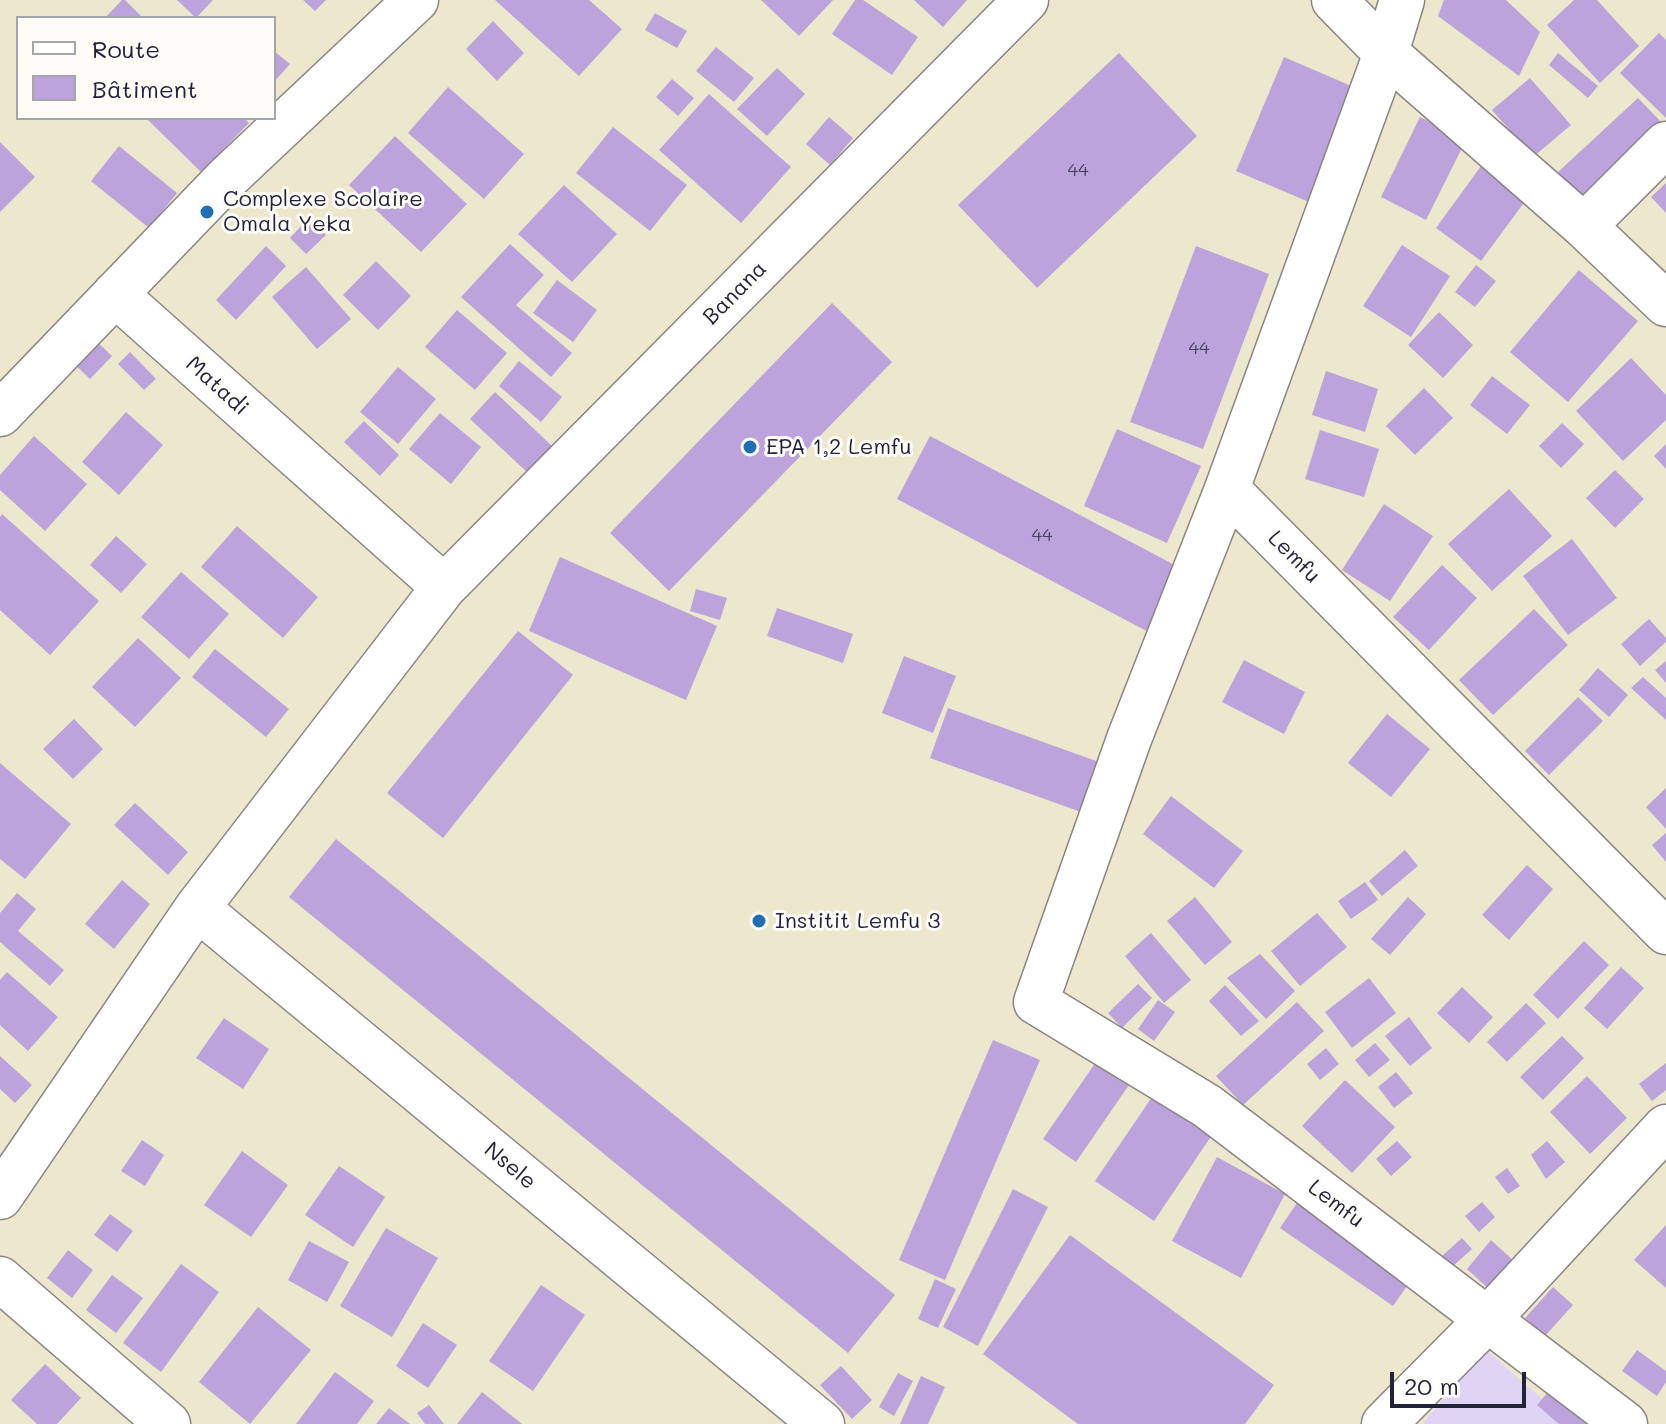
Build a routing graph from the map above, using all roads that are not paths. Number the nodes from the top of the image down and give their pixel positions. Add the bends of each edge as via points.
1 (416, 0) edge
2 (1026, 0) edge
3 (1334, 0) edge
4 (1402, 0) edge
5 (1386, 53) junction
6 (1666, 144) edge
7 (1584, 226) junction
8 (115, 294) junction
9 (1666, 304) edge
10 (0, 414) edge
11 (1227, 489) junction
12 (444, 587) junction
13 (197, 908) junction
14 (1666, 932) edge
15 (1666, 1127) edge
16 (0, 1197) edge
17 (0, 1279) edge
18 (1488, 1319) junction
19 (168, 1424) edge
20 (822, 1424) edge
21 (1384, 1424) edge
22 (1625, 1424) edge

1 - 8 street via 226,179
2 - 12 street, Banana
3 - 5 street
4 - 5 street
5 - 7 street
5 - 11 street
6 - 7 street
7 - 9 street
8 - 10 street
8 - 12 street, Matadi
11 - 14 street, Lemfu
11 - 18 street, Lemfu via 1129,739 1036,1002 1207,1106
12 - 13 street, Banana
13 - 16 street, Banana
13 - 20 street, Nsele
15 - 18 street
17 - 19 street
18 - 21 street
18 - 22 street, Lemfu

